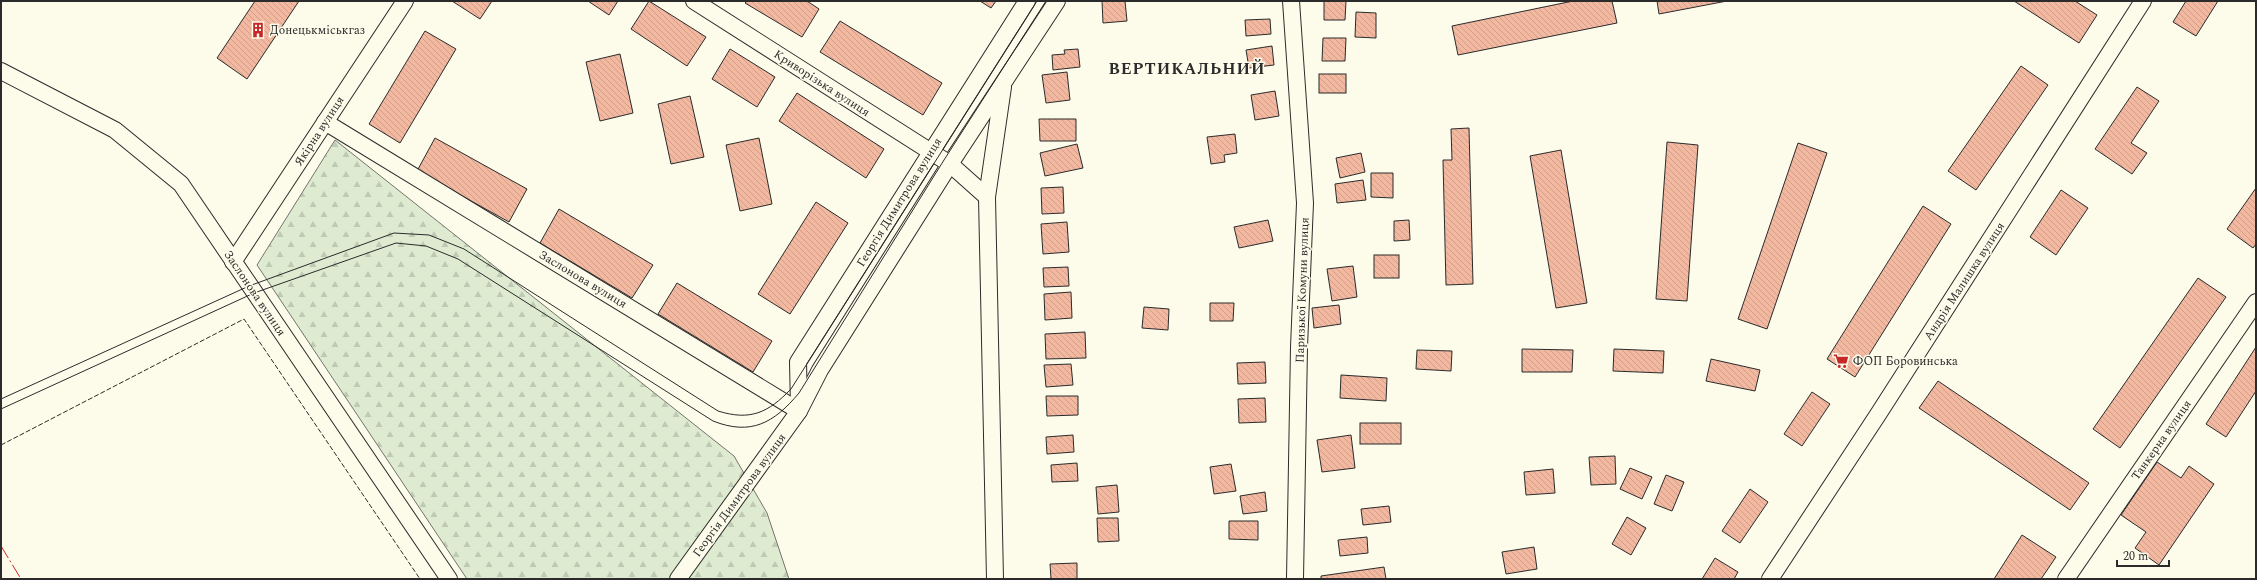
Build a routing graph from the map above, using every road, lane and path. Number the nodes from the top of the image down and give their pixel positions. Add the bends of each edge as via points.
1 (405, 1) edge
2 (694, 1) edge
3 (1027, 1) edge
4 (1057, 1) edge
5 (1291, 1) edge
6 (2143, 1) edge
7 (1, 71) edge
8 (1004, 82) junction
9 (325, 122) junction
10 (931, 152) junction
11 (950, 164) junction
12 (987, 197) junction
13 (233, 262) junction
14 (2256, 302) edge
15 (800, 411) junction
16 (450, 579) edge
17 (678, 579) edge
18 (995, 579) edge
19 (1295, 579) edge
20 (1770, 579) edge
21 (2066, 579) edge

1 - 9 street, Якірна вулиця
2 - 10 street, Криворізька вулиця
3 - 10 street, Георгія Димитрова вулиця
4 - 8 street, Георгія Димитрова вулиця
5 - 19 street, Паризької Комуни вулиця via 1305,203 1299,347
6 - 20 street, Андрія Малишка вулиця via 1880,413
7 - 13 street, Заслонова вулиця via 115,130 181,184
8 - 11 street, Георгія Димитрова вулиця
8 - 12 street, Георгія Димитрова вулиця
9 - 13 street, Якірна вулиця
9 - 15 street, Заслонова вулиця
10 - 11 street, Криворізька вулиця
10 - 15 street, Георгія Димитрова вулиця via 798,362
11 - 12 street, Георгія Димитрова вулиця
11 - 15 street, Георгія Димитрова вулиця via 820,370
12 - 18 street, Георгія Димитрова вулиця
13 - 16 street, Заслонова вулиця
14 - 21 street, Танкерна вулиця
15 - 17 street, Георгія Димитрова вулиця

